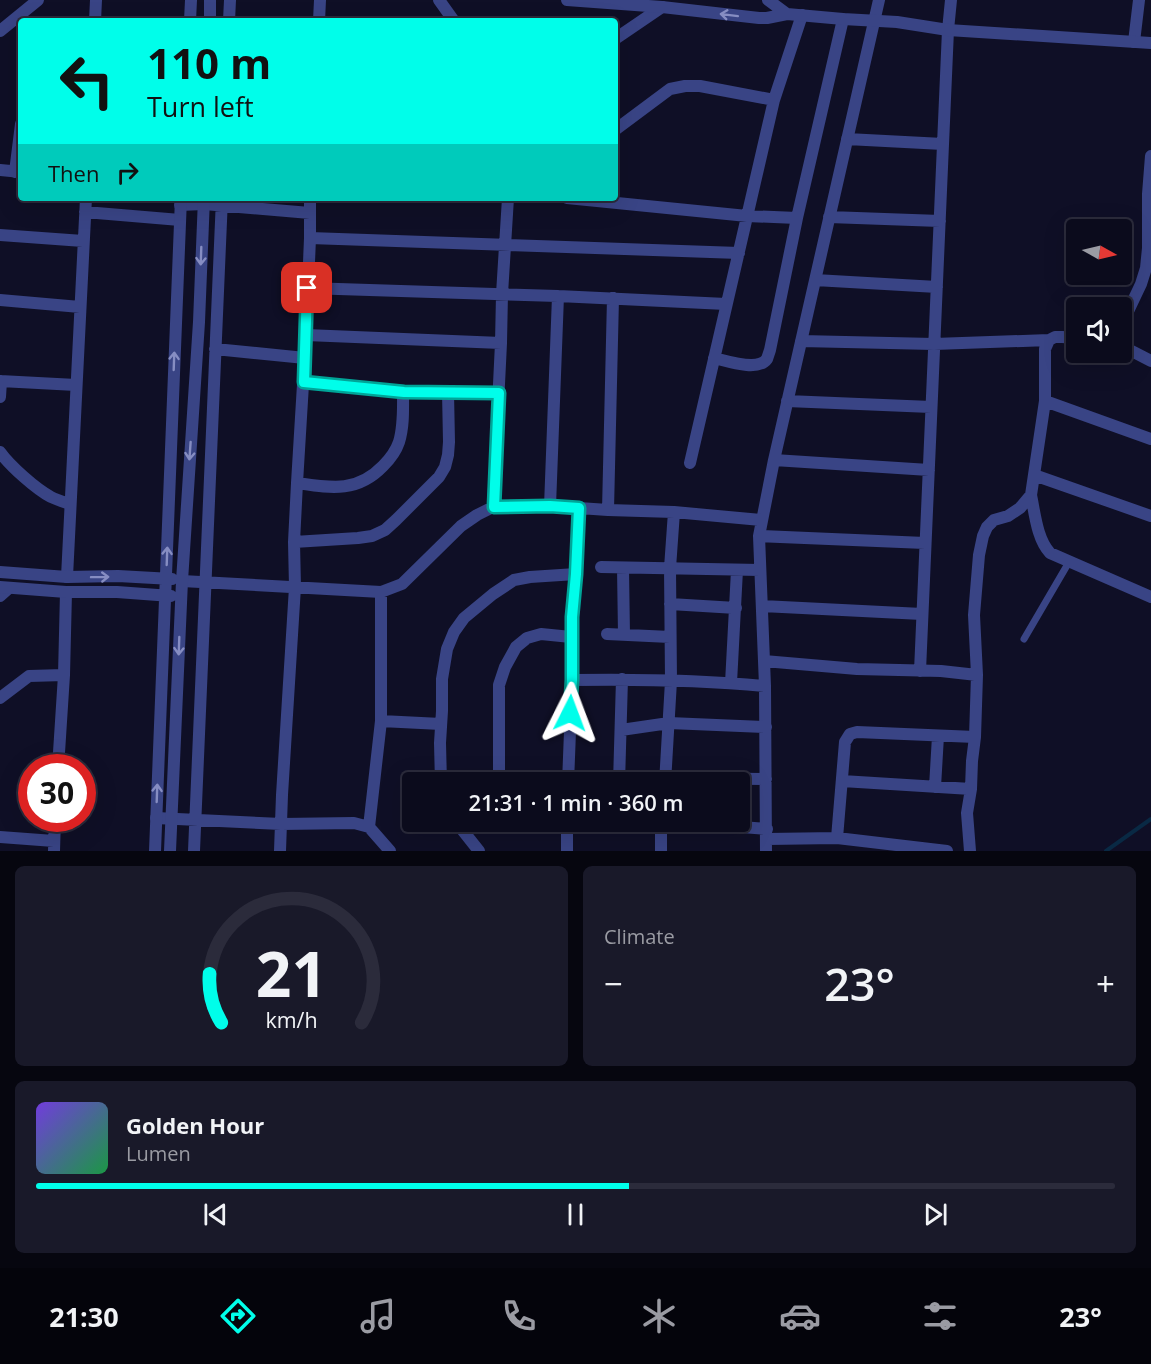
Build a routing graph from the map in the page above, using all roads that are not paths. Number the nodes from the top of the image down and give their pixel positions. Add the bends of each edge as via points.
1 (38, 0) edge
2 (96, 0) edge
3 (191, 0) edge
4 (210, 0) edge
5 (230, 0) edge
6 (320, 0) edge
7 (439, 0) edge
8 (567, 0) edge
9 (768, 0) edge
10 (879, 0) edge
11 (951, 0) edge
12 (1139, 0) edge
13 (662, 7) junction
14 (787, 14) junction
15 (802, 15) junction
16 (95, 18) edge
17 (190, 18) edge
18 (210, 18) edge
19 (229, 18) edge
20 (319, 18) edge
21 (452, 18) edge
22 (843, 19) junction
23 (874, 20) junction
24 (948, 30) junction
25 (0, 31) edge
26 (618, 37) edge
27 (1134, 42) junction
28 (1151, 43) edge
29 (774, 100) junction
30 (618, 128) edge
31 (847, 140) junction
32 (943, 144) junction
33 (1151, 156) edge
34 (0, 170) edge
35 (18, 172) edge
36 (1149, 194) edge
37 (86, 201) edge
38 (181, 201) edge
39 (204, 201) edge
40 (310, 201) edge
41 (508, 201) edge
42 (609, 201) edge
43 (221, 202) edge
44 (85, 212) junction
45 (310, 213) junction
46 (747, 216) junction
47 (830, 217) junction
48 (797, 218) junction
49 (180, 220) junction
50 (940, 221) junction
51 (0, 235) edge
52 (310, 238) junction
53 (83, 241) junction
54 (505, 246) junction
55 (739, 253) junction
56 (1149, 268) edge
57 (815, 280) junction
58 (937, 287) junction
59 (307, 288) junction
60 (502, 294) junction
61 (558, 296) junction
62 (613, 298) junction
63 (0, 300) edge
64 (1132, 303) edge
65 (726, 304) junction
66 (80, 307) junction
67 (306, 335) junction
68 (1066, 337) edge
69 (1048, 340) junction
70 (801, 341) junction
71 (501, 344) junction
72 (934, 344) junction
73 (215, 350) junction
74 (1132, 351) edge
75 (305, 358) junction
76 (714, 358) junction
77 (1151, 361) edge
78 (1, 381) edge
79 (304, 382) junction
80 (76, 385) junction
81 (404, 392) junction
82 (448, 392) junction
83 (499, 393) junction
84 (0, 396) edge
85 (787, 401) junction
86 (1045, 401) junction
87 (931, 407) junction
88 (1151, 439) edge
89 (0, 452) edge
90 (774, 460) junction
91 (690, 463) dead end
92 (928, 470) junction
93 (1034, 475) junction
94 (297, 483) junction
95 (1031, 495) junction
96 (70, 504) junction
97 (550, 506) junction
98 (494, 507) junction
99 (579, 508) junction
100 (608, 510) junction
101 (674, 512) junction
102 (1151, 516) edge
103 (761, 520) junction
104 (759, 536) junction
105 (294, 542) junction
106 (925, 543) junction
107 (0, 562) edge
108 (1069, 562) junction
109 (601, 567) dead end
110 (623, 568) junction
111 (670, 568) junction
112 (737, 570) junction
113 (760, 570) junction
114 (5, 572) edge
115 (576, 574) junction
116 (67, 577) junction
117 (166, 578) junction
118 (182, 581) junction
119 (205, 582) junction
120 (295, 587) junction
121 (3, 590) edge
122 (66, 592) junction
123 (381, 592) junction
124 (165, 595) junction
125 (1151, 597) edge
126 (181, 598) junction
127 (670, 604) junction
128 (762, 606) junction
129 (736, 608) junction
130 (922, 614) junction
131 (607, 634) dead end
132 (624, 635) junction
133 (571, 637) junction
134 (670, 637) junction
135 (1024, 639) dead end
136 (764, 661) junction
137 (920, 671) junction
138 (64, 675) junction
139 (977, 675) junction
140 (572, 680) junction
141 (622, 680) junction
142 (671, 681) junction
143 (731, 683) junction
144 (765, 686) junction
145 (0, 698) edge
146 (381, 721) junction
147 (669, 723) junction
148 (441, 724) junction
149 (766, 727) junction
150 (621, 730) junction
151 (938, 736) junction
152 (975, 737) junction
153 (59, 754) edge
154 (441, 772) edge
155 (499, 772) edge
156 (568, 772) edge
157 (620, 772) edge
158 (666, 772) edge
159 (750, 779) edge
160 (766, 779) junction
161 (842, 781) junction
162 (935, 787) junction
163 (970, 789) junction
164 (156, 818) junction
165 (171, 819) junction
166 (195, 821) junction
167 (281, 824) junction
168 (369, 827) junction
169 (464, 832) edge
170 (567, 832) edge
171 (661, 832) edge
172 (730, 832) edge
173 (0, 837) edge
174 (837, 838) junction
175 (766, 839) edge
176 (54, 846) edge
177 (893, 848) edge
178 (155, 851) edge
179 (170, 851) edge
180 (194, 851) edge
181 (280, 851) edge
182 (390, 851) edge
183 (479, 851) edge
184 (567, 851) edge
185 (661, 851) edge
186 (947, 851) edge
187 (970, 851) edge

1 - 25 street
2 - 16 street
3 - 17 street
4 - 18 street
5 - 19 street
6 - 20 street
7 - 21 street
8 - 13 street
9 - 14 street
10 - 23 street
11 - 24 street
12 - 27 street
14 -> 13 street via 759,18
13 - 26 street
14 - 15 street
15 - 22 street
15 - 29 street
22 - 23 street
22 - 48 street
23 - 24 street
23 - 31 street
24 - 27 street
24 - 32 street
27 - 28 street
29 - 30 street via 685,86 670,89
29 - 46 street
31 - 32 street
31 - 47 street
32 - 50 street
33 - 36 street
34 - 35 street
36 - 56 street
37 - 44 street
38 - 39 street
38 - 49 street
39 - 43 street
39 -> 118 street
40 - 45 street
41 - 54 street
42 - 46 street
43 - 45 street
43 - 73 street
44 - 49 street
44 - 53 street
45 - 52 street
46 - 48 street
46 - 55 street
47 - 50 street
47 - 57 street
48 - 76 street via 766,361 751,366
117 -> 49 street
50 - 58 street
51 - 53 street
52 - 54 street
52 - 59 street
53 - 66 street
54 - 55 street
54 - 60 street
55 - 65 street
56 - 64 street
57 - 58 street
57 - 70 street
58 - 72 street
59 - 60 street
59 - 67 street
60 - 61 street
60 - 71 street
61 - 62 street
61 - 97 street
62 - 65 street
62 - 100 street
63 - 66 street
65 - 76 street
66 - 80 street
67 - 71 street
67 - 75 street
68 - 69 street
69 - 72 street
69 - 86 street
70 - 72 street
70 - 85 street
71 - 83 street
72 - 87 street
73 - 75 street
73 - 119 street
74 - 77 street
75 - 79 street
76 - 91 street
78 - 80 street
78 - 84 street
79 - 81 street
79 - 94 street
80 - 96 street
81 - 82 street
81 - 94 street via 398,444 382,468 356,485 325,487
82 - 83 street
82 - 105 street via 445,467 396,520 372,536
83 - 98 street
85 - 87 street
85 - 90 street
86 - 88 street
86 - 93 street
87 - 92 street
89 - 96 street via 42,492
90 - 92 street
90 - 103 street
92 - 106 street
93 - 95 street
93 - 102 street
94 - 105 street
95 - 108 street via 1046,549
95 - 139 street via 1020,508 994,520 983,536 974,615
96 - 116 street
97 - 98 street
97 - 99 street
98 - 123 street via 461,526 402,584
99 - 100 street
99 - 115 street
100 - 101 street
101 - 103 street
101 - 111 street
103 - 104 street
104 - 106 street
104 - 113 street
105 - 120 street
106 - 130 street
107 - 114 street
108 - 125 street
108 - 135 lane
109 - 110 street
110 - 111 street
110 - 132 street
111 - 112 street
111 - 127 street
112 - 113 street
112 - 129 street
113 - 128 street
114 - 116 street
115 - 133 street
115 - 148 street via 514,580 464,618 447,650
116 -> 117 street
117 - 118 street
117 - 124 street
118 - 119 street
118 - 126 street
119 - 120 street
119 - 166 street
120 - 123 street
120 - 167 street
121 - 122 street
122 - 124 street
122 - 138 street
123 - 146 street
124 - 126 street
164 -> 124 street
126 -> 165 street
127 - 129 street
127 - 134 street
128 - 130 street
128 - 136 street
129 - 143 street
130 - 137 street
131 - 132 street
132 - 134 street
133 - 140 street
133 - 155 street via 541,634 527,638 516,647 505,667 499,685
134 - 142 street
136 - 137 street
136 - 144 street
137 - 139 street
138 - 145 street via 30,676
138 - 153 street
139 - 152 street
140 - 141 street
140 - 156 street
141 - 142 street
141 - 150 street
142 - 143 street
142 - 147 street
143 - 144 street
144 - 149 street
146 - 148 street
146 - 168 street
147 - 149 street
147 - 150 street
147 - 158 street
148 - 154 street
149 - 160 street
150 - 157 street
151 - 152 street
151 - 161 street via 850,734 845,742
151 - 162 street
152 - 163 street
159 - 160 street
160 - 175 street
161 - 162 street
161 - 174 street
162 - 163 street
163 - 187 street
164 - 165 street
164 - 178 street
165 - 166 street
165 - 179 street
166 - 167 street
166 - 180 street
167 - 168 street via 354,823
167 - 181 street
168 - 182 street
169 - 183 street
170 - 184 street
171 - 185 street
172 - 175 street
173 - 176 street
174 - 175 street
174 - 177 street
177 - 186 street

